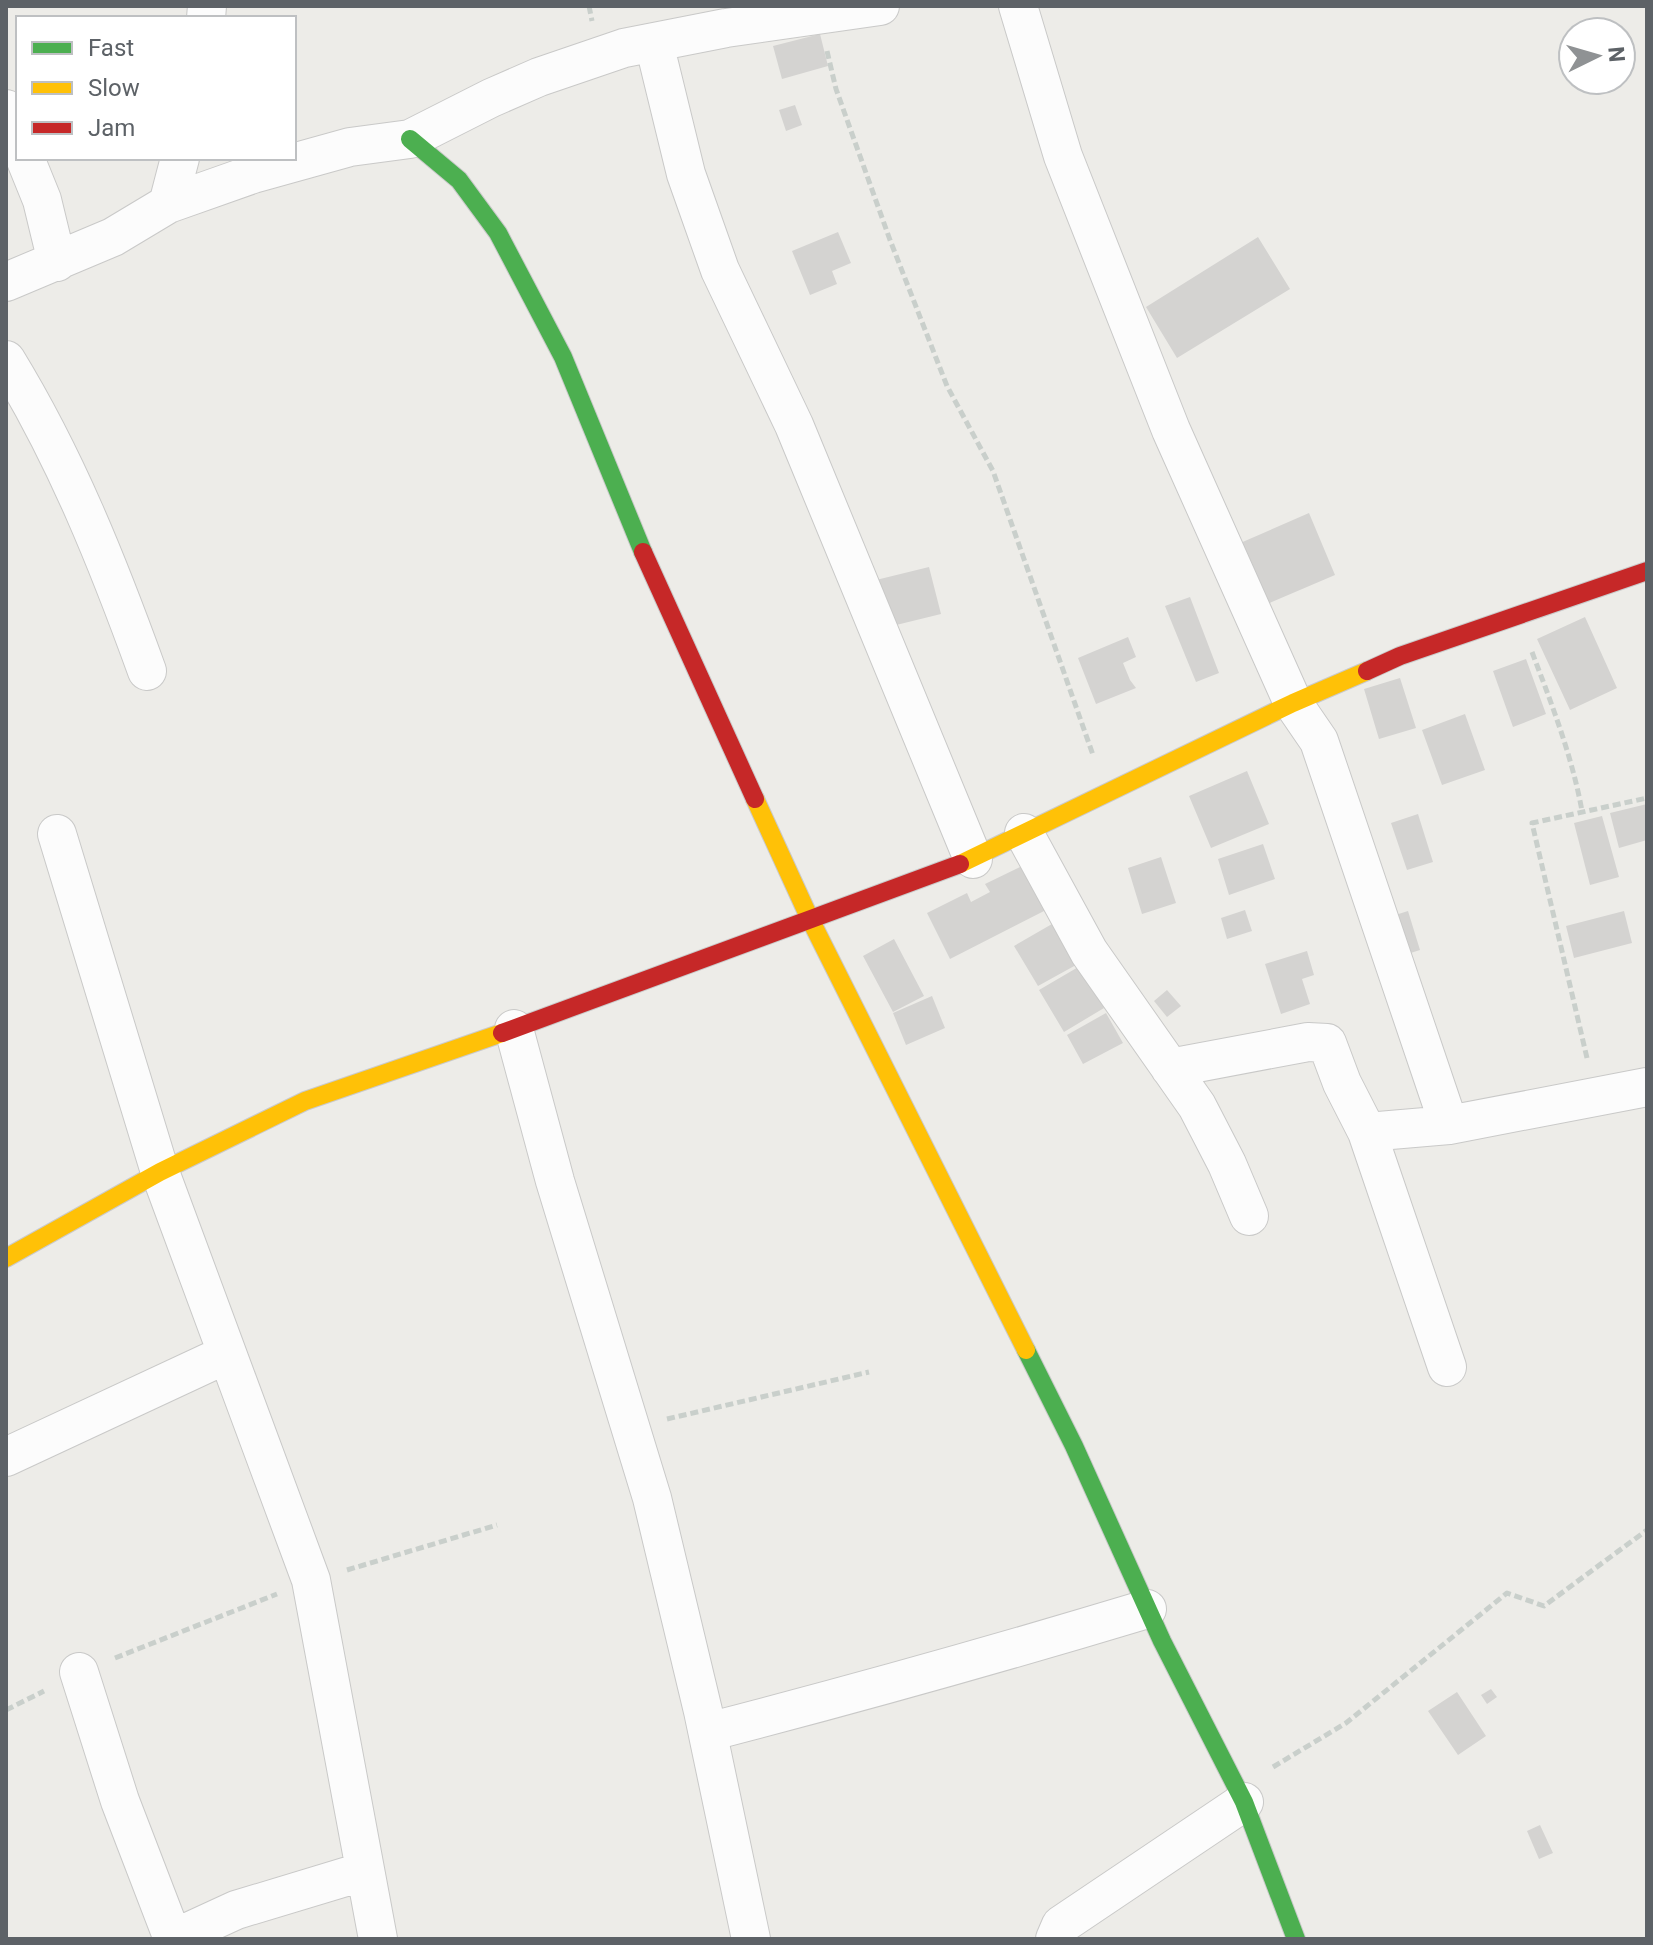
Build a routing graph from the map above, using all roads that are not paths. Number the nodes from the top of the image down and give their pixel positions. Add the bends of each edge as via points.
1 (880, 6) edge
2 (1018, 6) edge
3 (654, 43) junction
4 (6, 109) edge
5 (16, 135) edge
6 (410, 139) junction
7 (26, 160) edge
8 (179, 160) edge
9 (168, 204) junction
10 (57, 262) junction
11 (6, 282) edge
12 (6, 360) edge
13 (1647, 571) edge
14 (147, 671) dead end
15 (1293, 703) junction
16 (1024, 833) junction
17 (57, 834) dead end
18 (973, 859) junction
19 (809, 917) junction
20 (514, 1029) junction
21 (1170, 1068) junction
22 (1647, 1087) edge
23 (1449, 1125) junction
24 (1367, 1132) junction
25 (160, 1172) junction
26 (1249, 1216) dead end
27 (6, 1258) edge
28 (227, 1354) junction
29 (1447, 1367) dead end
30 (6, 1457) edge
31 (1147, 1609) junction
32 (79, 1672) road end
33 (708, 1732) junction
34 (1244, 1802) junction
35 (365, 1871) junction
36 (173, 1939) edge
37 (378, 1939) edge
38 (751, 1939) edge
39 (1055, 1939) edge
40 (1296, 1939) edge

1 - 3 street
2 - 15 street via 1063,156 1165,416
3 - 6 street via 539,77
3 - 18 street via 686,174 720,270 794,425
4 - 5 street
6 - 9 street via 338,150
6 - 19 street via 459,180 498,233 563,357 644,554
7 - 10 street
8 - 9 street
9 - 10 street
10 - 11 street
12 - 14 street via 74,485
13 - 15 street via 1400,656
15 - 16 street
15 - 23 street via 1319,741
16 - 18 street
16 - 21 street via 1089,952
17 - 25 street
18 - 19 street
19 - 20 street
19 - 31 street via 1074,1446
20 - 25 street via 305,1101
20 - 33 street via 652,1498
21 - 24 street via 1327,1043
21 - 26 street via 1215,1139
22 - 23 street
23 - 24 street
24 - 29 street
25 - 27 street
25 - 28 street
28 - 30 street
28 - 35 street via 311,1580
31 - 33 street via 895,1684
31 - 34 street
32 - 36 street via 120,1801
33 - 38 street
34 - 39 street via 1061,1925
34 - 40 street
35 - 36 street via 236,1910
35 - 37 street

